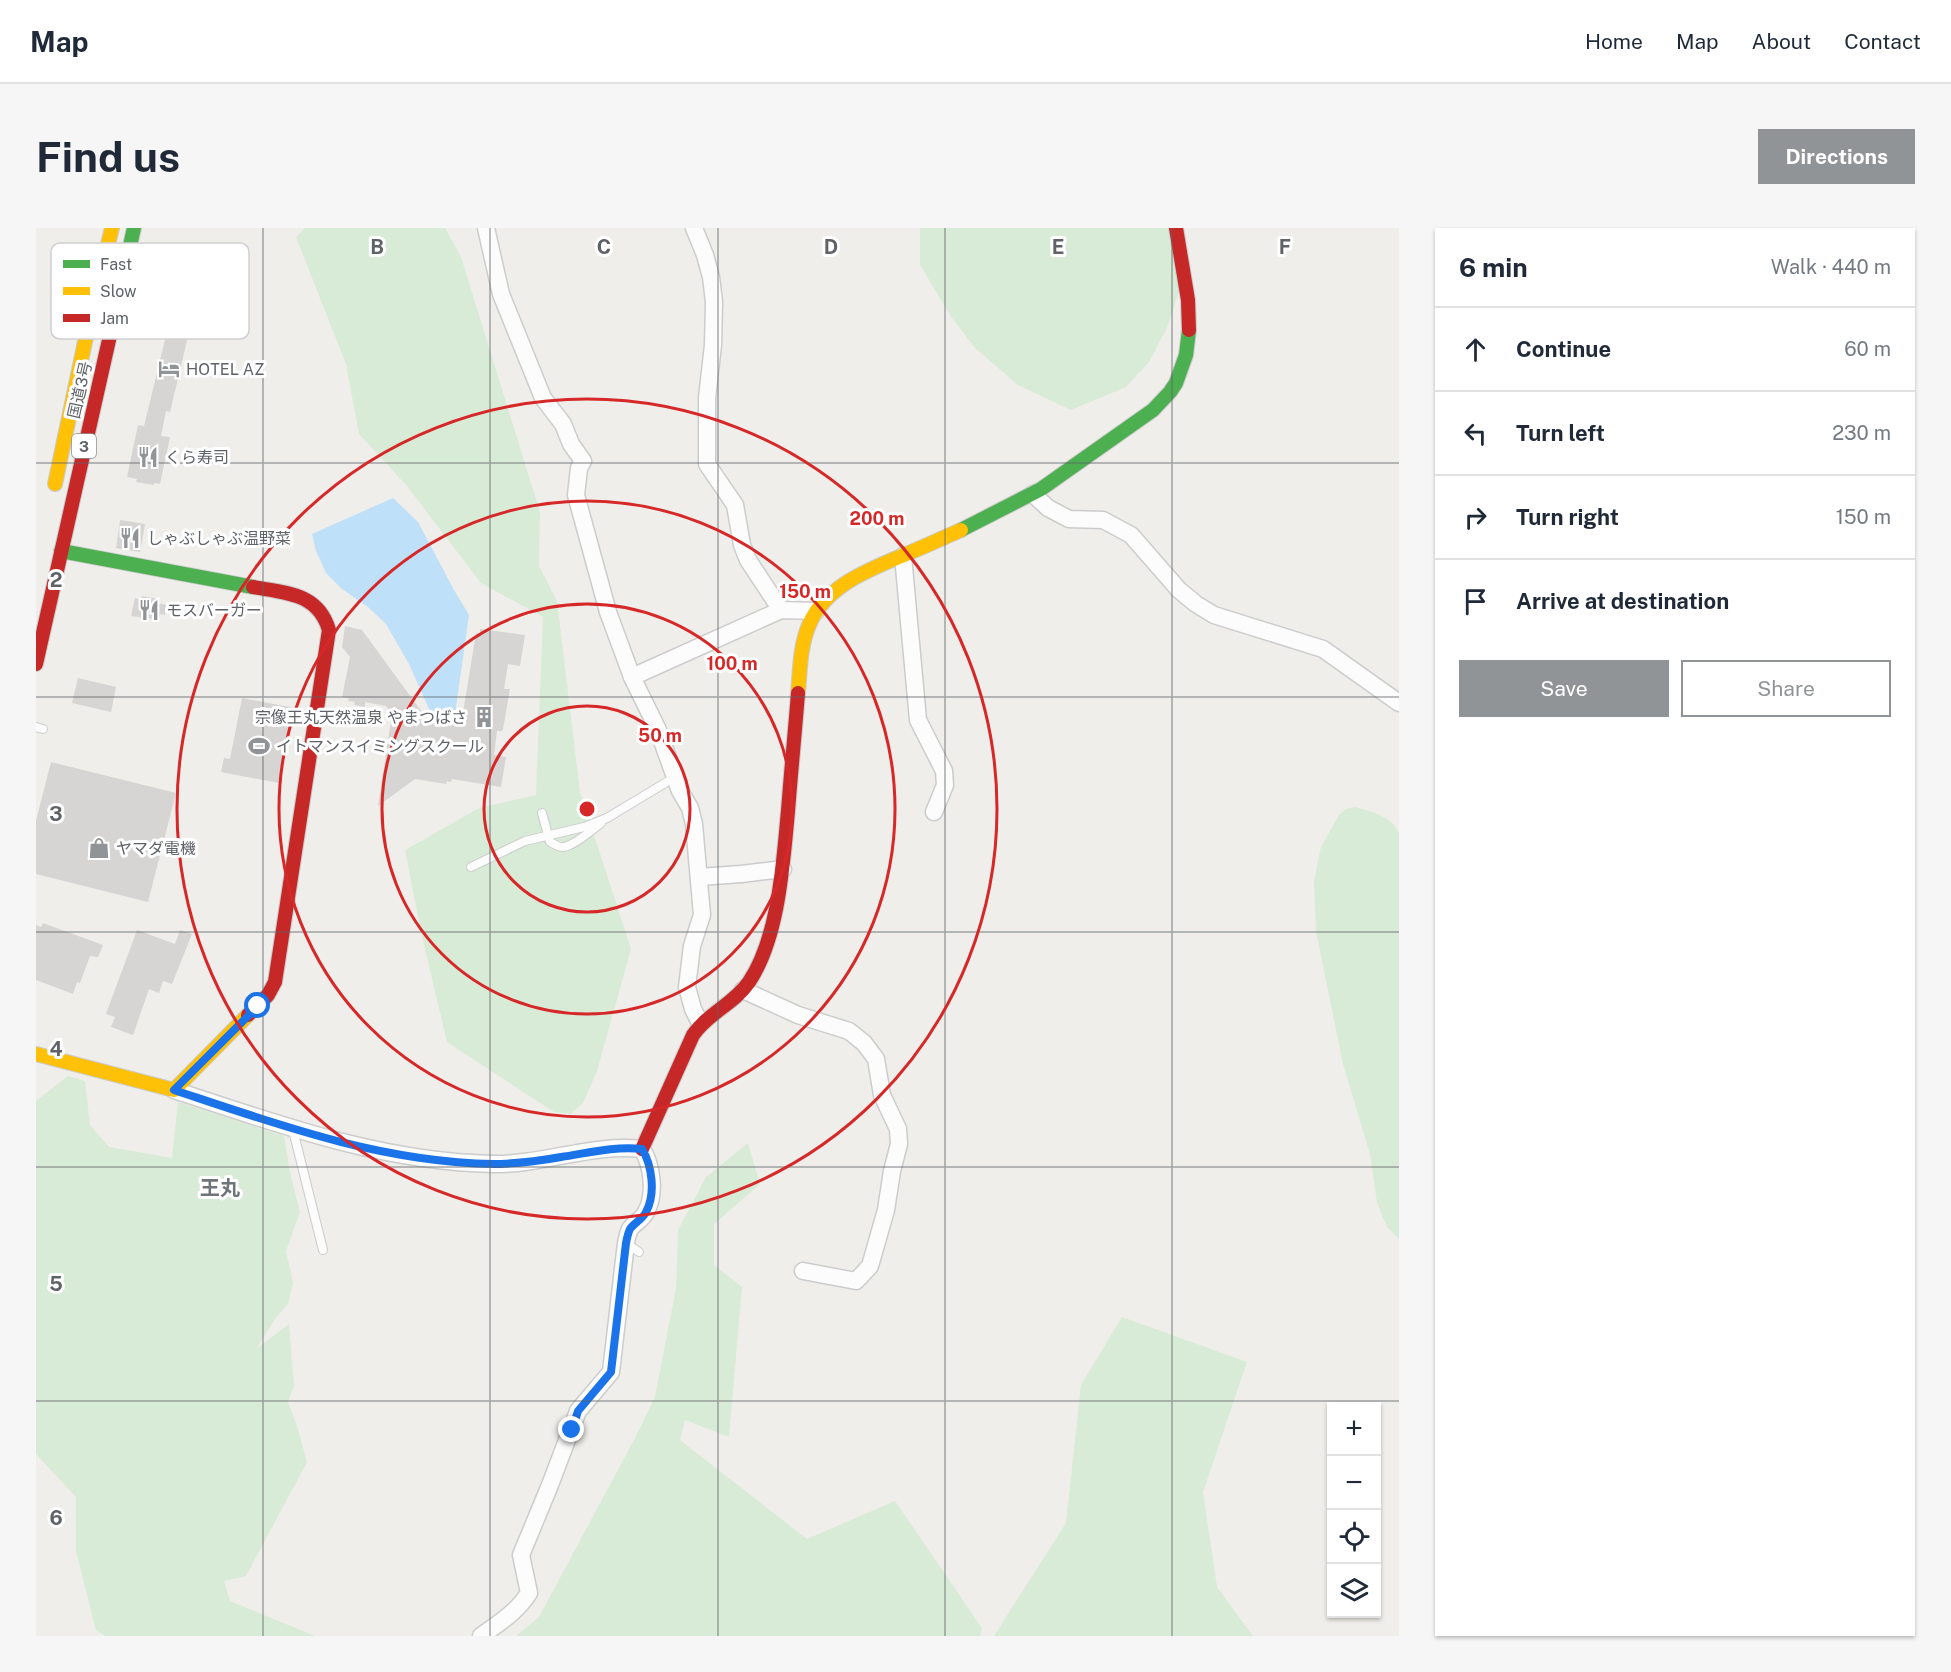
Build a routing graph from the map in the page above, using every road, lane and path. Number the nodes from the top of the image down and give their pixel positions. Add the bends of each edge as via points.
1 (112, 228) edge
2 (134, 228) edge
3 (486, 228) edge
4 (694, 228) edge
5 (1176, 228) edge
6 (108, 243) edge
7 (131, 243) edge
8 (86, 339) edge
9 (109, 339) edge
10 (53, 494) dead end
11 (1033, 494) junction
12 (61, 551) junction
13 (903, 556) junction
14 (781, 610) junction
15 (816, 611) junction
16 (36, 664) edge
17 (632, 677) junction
18 (1399, 703) edge
19 (675, 777) junction
20 (934, 812) dead end
21 (542, 813) dead end
22 (607, 818) junction
23 (549, 835) junction
24 (471, 867) dead end
25 (783, 869) junction
26 (699, 877) junction
27 (743, 990) junction
28 (700, 1023) junction
29 (36, 1054) edge
30 (174, 1090) junction
31 (293, 1130) junction
32 (642, 1149) junction
33 (323, 1250) dead end
34 (803, 1270) dead end
35 (481, 1636) edge

1 - 6 main road, 国道3号 / 3
2 - 7 main road, 国道3号 / 3
3 - 17 street via 501,294 543,398 583,461 576,495 605,602
4 - 14 street via 711,277 714,302 707,464 735,505 748,560
5 - 11 main road via 1189,316 1189,344 1180,375 1151,411
8 - 10 main road, 国道3号 / 3
9 - 12 main road, 国道3号 / 3
11 - 13 main road
11 - 18 street via 1069,519 1103,520 1131,535 1179,590 1214,615 1323,649
12 - 16 main road, 国道3号 / 3
12 - 30 main road via 296,595 320,609 329,630 275,982 268,995
13 - 15 main road via 832,593
13 - 20 street via 918,720 944,771 945,785
14 - 15 street
14 - 17 street
15 - 25 main road via 808,624 802,649
17 - 19 street
19 - 22 lane
19 - 26 street via 694,824
21 - 23 lane
22 - 23 lane
22 - 23 lane via 564,847 550,842
23 - 24 lane via 525,841
25 - 26 street
25 - 27 main road via 762,957
26 - 28 street via 702,915 692,946 687,987
27 - 28 main road
27 - 34 street via 798,1015 849,1031 864,1043 876,1059 882,1095 897,1129 899,1144 886,1210 870,1266 856,1281
28 - 32 main road
29 - 30 main road
30 - 31 street
31 - 32 street via 444,1162 495,1164 626,1147
31 - 33 lane
32 - 35 street via 649,1159 650,1198 646,1212 630,1230 633,1247 611,1372 578,1411 520,1555 529,1593 521,1605

